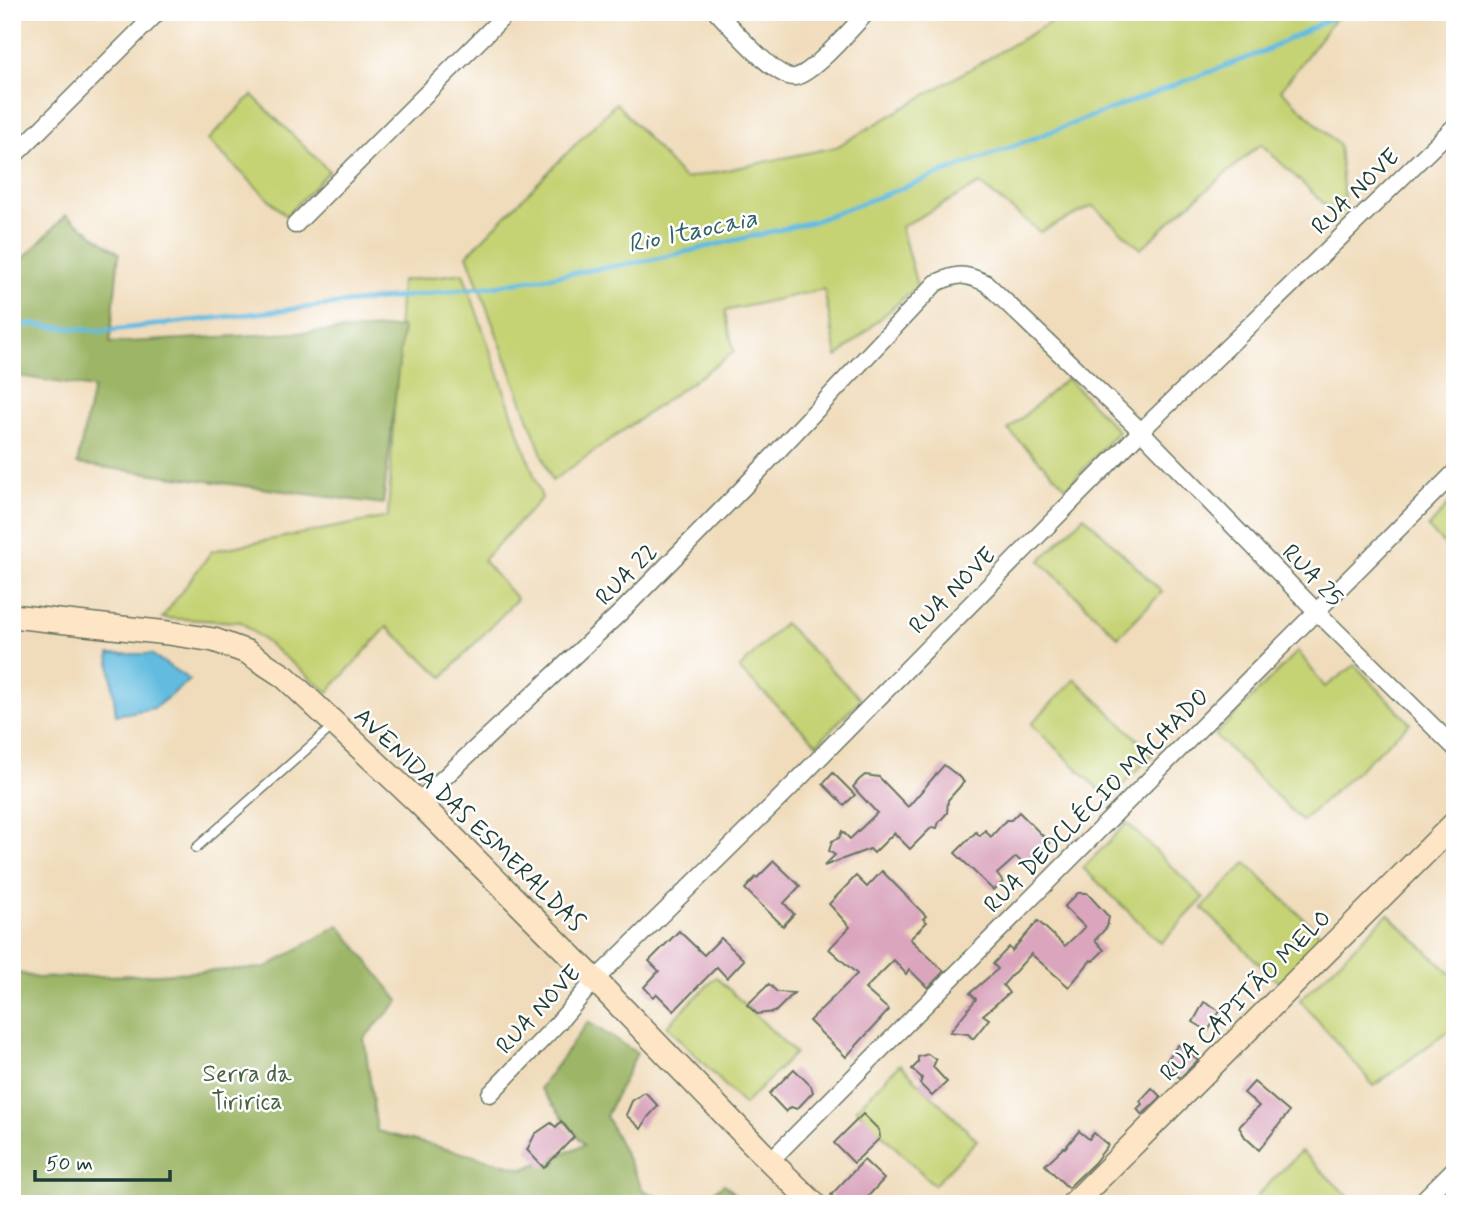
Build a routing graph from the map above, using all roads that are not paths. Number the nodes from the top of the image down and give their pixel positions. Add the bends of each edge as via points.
1 (158, 12) edge
2 (508, 12) edge
3 (717, 12) edge
4 (867, 12) edge
5 (1455, 126) edge
6 (12, 158) edge
7 (295, 225) dead end
8 (1141, 431) junction
9 (1455, 472) edge
10 (1316, 611) junction
11 (12, 616) edge
12 (335, 724) junction
13 (1455, 748) edge
14 (418, 802) junction
15 (1455, 823) edge
16 (195, 848) dead end
17 (596, 980) junction
18 (490, 1094) dead end
19 (770, 1161) junction
20 (1455, 1168) edge
21 (814, 1204) edge
22 (1073, 1204) edge
23 (1419, 1204) edge

1 - 6 street
2 - 7 street
3 - 4 street via 768,64 793,78 821,59
5 - 8 street, RUA NOVE
8 - 10 street, RUA 25
8 - 14 street, RUA 22 via 986,283 968,275 936,283 621,612
8 - 17 street, RUA NOVE
9 - 10 street, RUA DEOCLÉCIO MACHADO
10 - 13 street, RUA 25
10 - 19 street, RUA DEOCLÉCIO MACHADO
11 - 12 main road, AVENIDA DAS ESMERALDAS via 214,640 247,652 285,677
12 - 14 main road, AVENIDA DAS ESMERALDAS
12 - 16 lane
14 - 17 main road, AVENIDA DAS ESMERALDAS
15 - 22 main road, RUA CAPITÃO MELO
17 - 18 street, RUA NOVE
17 - 19 main road, AVENIDA DAS ESMERALDAS
19 - 21 main road, AVENIDA DAS ESMERALDAS
20 - 23 street

